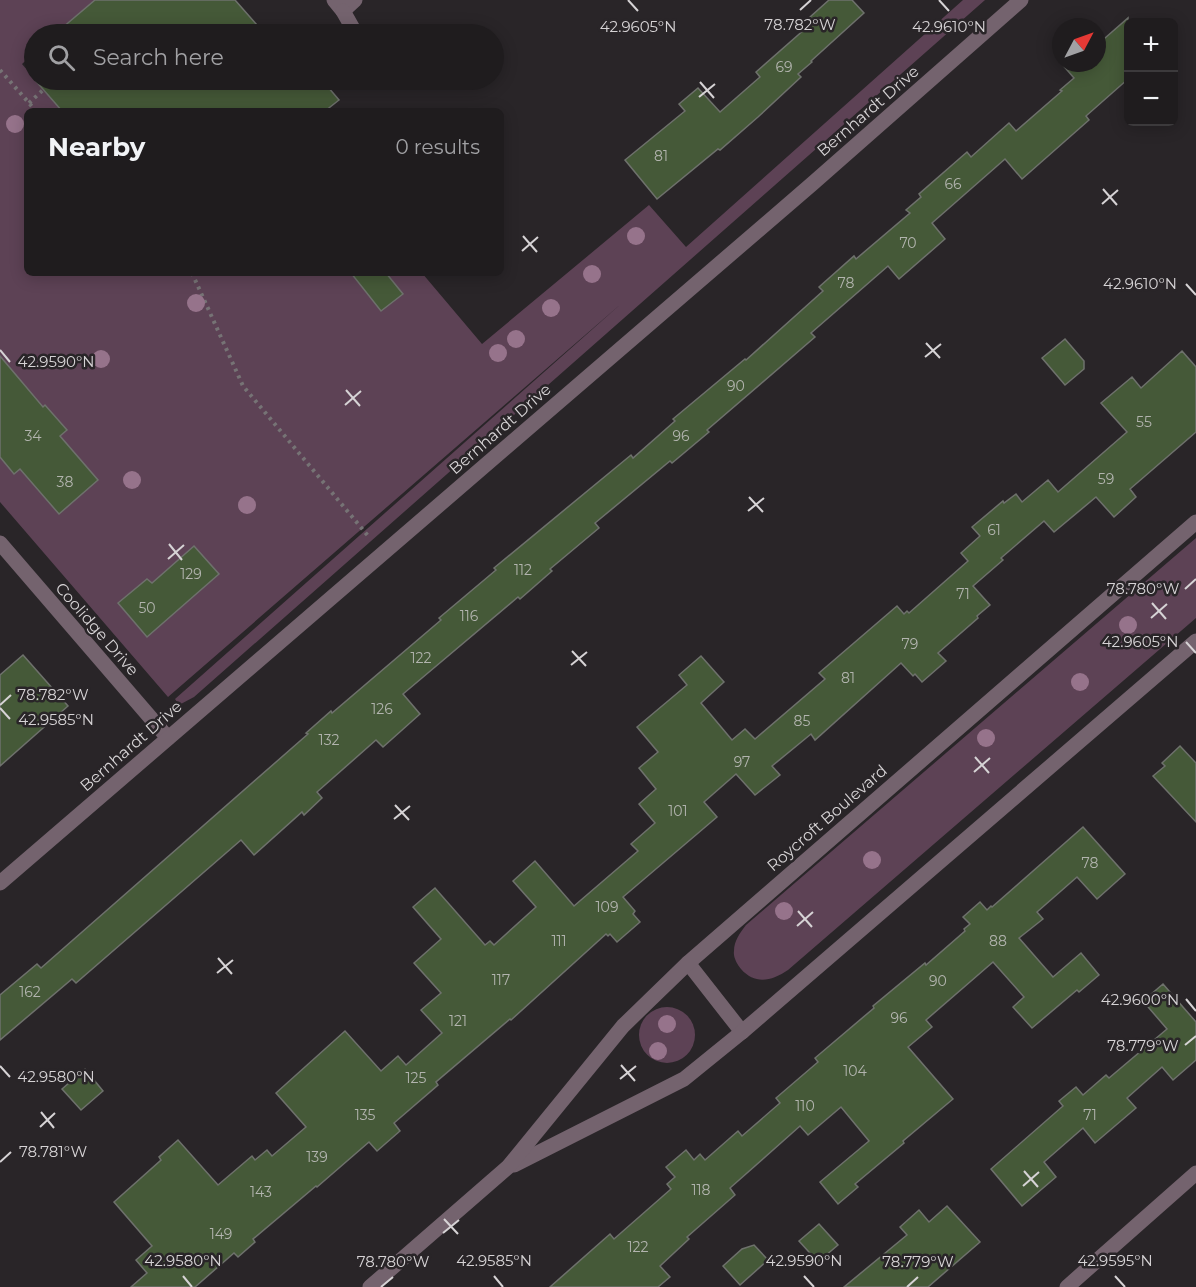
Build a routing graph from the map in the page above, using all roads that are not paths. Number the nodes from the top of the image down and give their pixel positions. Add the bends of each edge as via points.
1 (355, 0) edge
2 (1021, 0) edge
3 (338, 5) edge
4 (350, 24) edge
5 (1196, 522) edge
6 (0, 543) edge
7 (1196, 641) edge
8 (168, 738) junction
9 (0, 883) edge
10 (688, 963) junction
11 (742, 1032) junction
12 (508, 1167) junction
13 (1196, 1173) edge
14 (370, 1287) edge
15 (1067, 1287) edge

1 - 3 street
2 - 8 street, Bernhardt Drive
3 - 4 street
5 - 10 street, Roycroft Boulevard
6 - 8 street, Coolidge Drive
7 - 11 street, Roycroft Boulevard
8 - 9 street, Bernhardt Drive
10 - 11 street
10 - 12 street, Roycroft Boulevard via 623,1026
11 - 12 street, Roycroft Boulevard via 684,1079
12 - 14 street, Roycroft Boulevard
13 - 15 street

